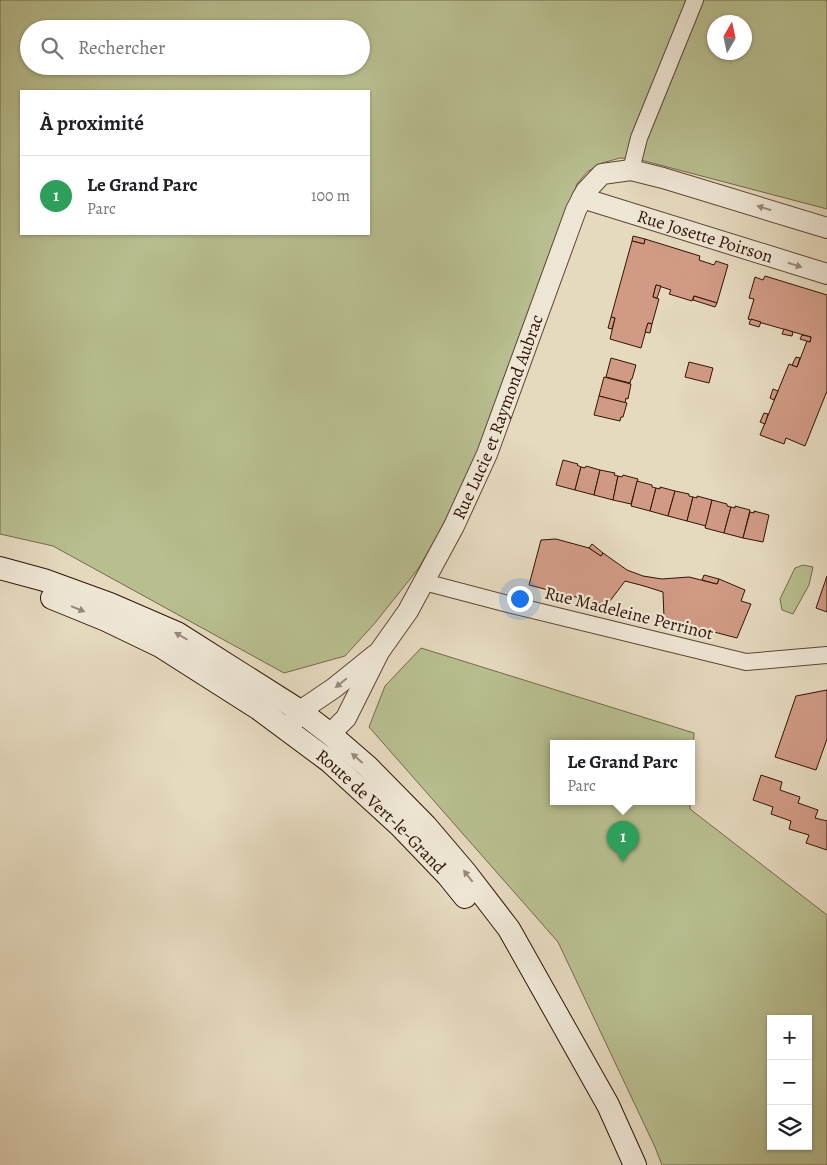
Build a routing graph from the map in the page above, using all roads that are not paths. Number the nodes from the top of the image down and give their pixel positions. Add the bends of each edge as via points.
1 (695, 0) edge
2 (631, 170) junction
3 (582, 198) junction
4 (827, 228) edge
5 (827, 274) edge
6 (0, 568) edge
7 (0, 578) edge
8 (424, 582) junction
9 (378, 652) junction
10 (827, 654) edge
11 (296, 722) junction
12 (330, 734) junction
13 (561, 1020) junction
14 (635, 1165) edge

1 - 2 street via 639,138
2 - 3 street, Rue Lucie et Raymond Aubrac via 602,174
4 -> 2 street
3 -> 5 street, Rue Josette Poirson
3 - 8 street, Rue Lucie et Raymond Aubrac via 487,454
11 -> 6 main road, Route de Vert-le-Grand via 177,633 110,604
7 -> 11 main road, Route de Vert-le-Grand via 106,620 160,646 259,709
8 - 9 street, Rue Lucie et Raymond Aubrac via 408,611
8 - 10 street, Rue Madeleine Perrinot via 746,662
9 -> 11 street, Rue Lucie et Raymond Aubrac
9 - 12 street, Rue Lucie et Raymond Aubrac via 346,718
11 - 12 main road, Route de Vert-le-Grand via 316,732
11 - 13 main road, Route de Vert-le-Grand via 329,761 400,826 448,876
13 -> 12 main road, Route de Vert-le-Grand via 509,929 466,873 420,820
13 - 14 main road, Route de Vert-le-Grand via 608,1105

